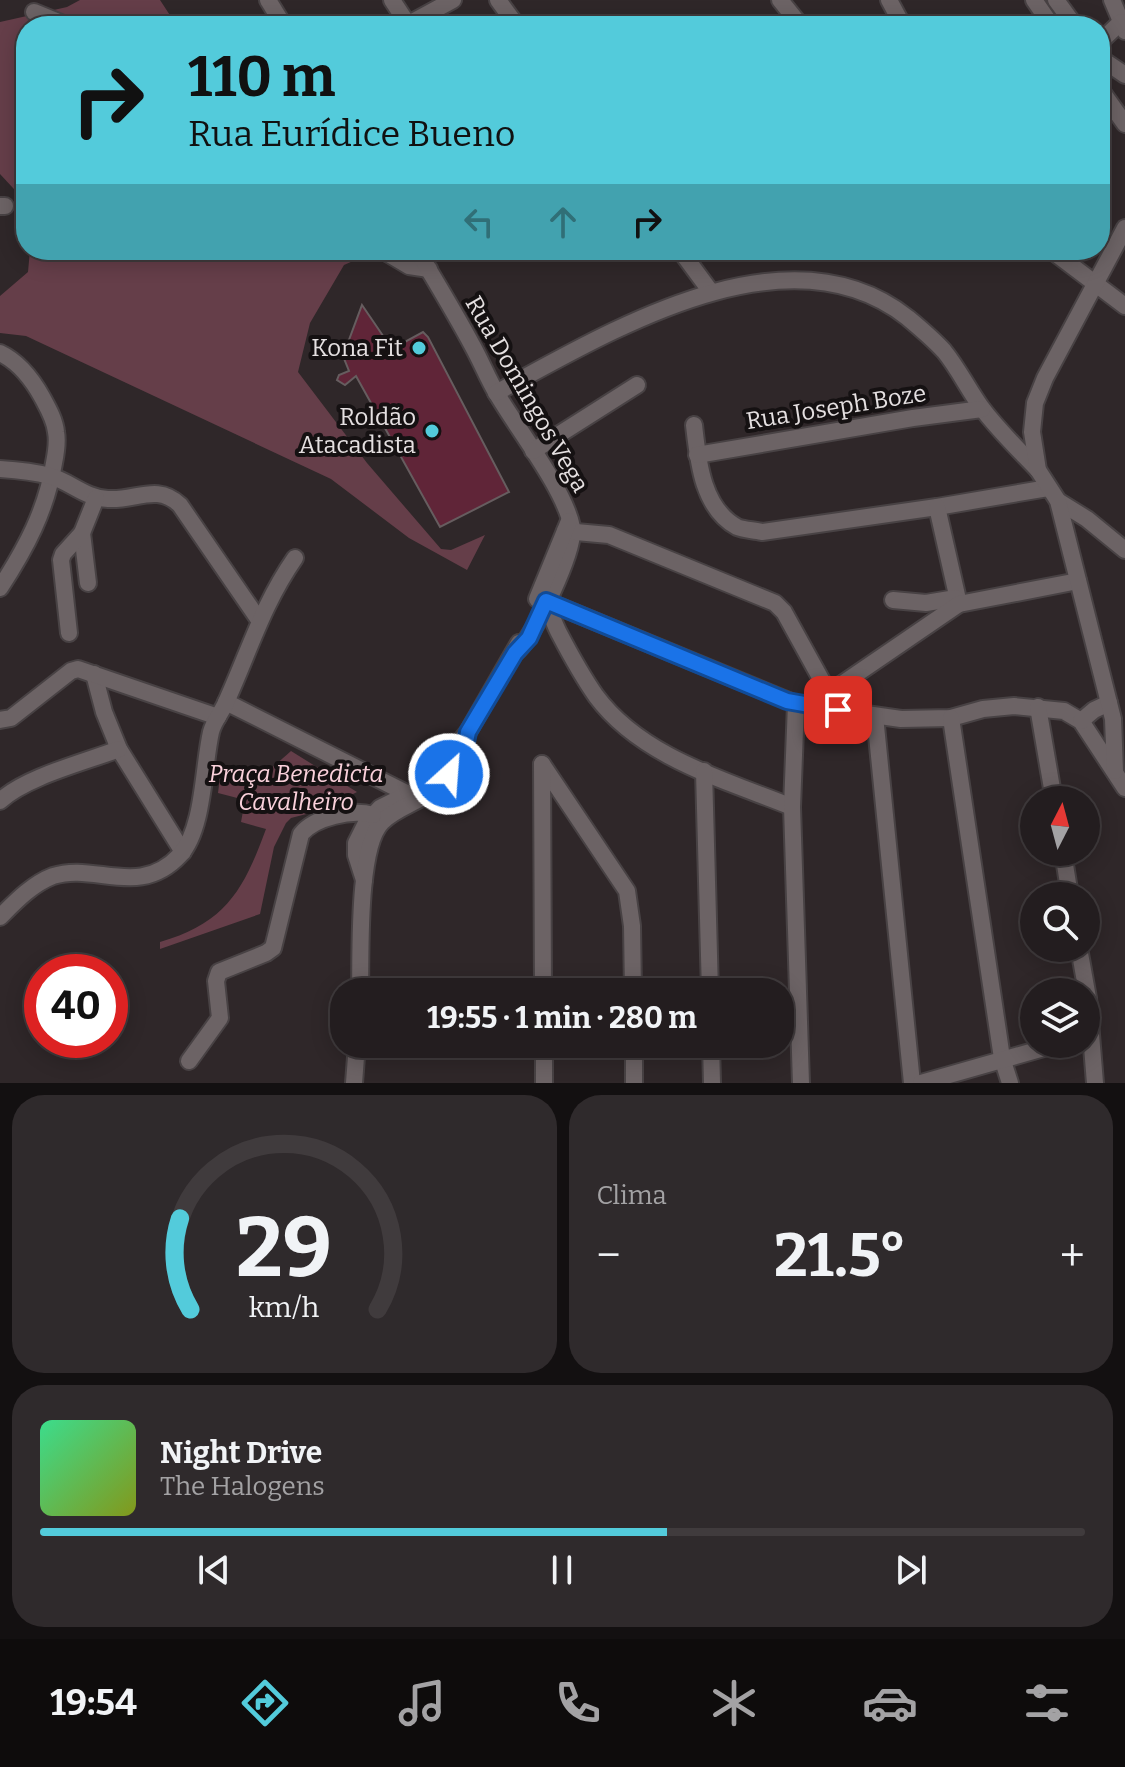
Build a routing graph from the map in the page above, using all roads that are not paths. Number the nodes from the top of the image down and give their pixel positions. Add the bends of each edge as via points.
1 (453, 0) edge
2 (780, 0) edge
3 (1112, 0) edge
4 (34, 12) dead end
5 (44, 16) edge
6 (425, 16) edge
7 (793, 16) edge
8 (1123, 26) edge
9 (1110, 102) edge
10 (1125, 124) edge
11 (1125, 228) edge
12 (1110, 256) edge
13 (399, 260) edge
14 (423, 260) edge
15 (687, 260) edge
16 (1064, 260) edge
17 (1108, 260) edge
18 (429, 269) junction
19 (1095, 284) junction
20 (711, 292) junction
21 (1125, 306) edge
22 (0, 353) edge
23 (637, 385) dead end
24 (496, 393) junction
25 (982, 409) junction
26 (694, 425) dead end
27 (533, 451) junction
28 (697, 455) junction
29 (0, 469) edge
30 (1038, 470) junction
31 (52, 477) junction
32 (1053, 494) junction
33 (96, 498) junction
34 (937, 507) junction
35 (569, 527) junction
36 (82, 533) junction
37 (1125, 550) edge
38 (295, 558) dead end
39 (546, 575) junction
40 (1078, 581) junction
41 (88, 583) dead end
42 (0, 588) edge
43 (893, 600) dead end
44 (546, 601) junction
45 (958, 601) junction
46 (259, 620) junction
47 (69, 633) dead end
48 (515, 653) junction
49 (94, 674) junction
50 (828, 695) junction
51 (792, 702) junction
52 (1109, 703) junction
53 (1038, 707) junction
54 (222, 710) junction
55 (838, 710) junction
56 (875, 716) junction
57 (951, 718) junction
58 (0, 720) edge
59 (1081, 721) junction
60 (119, 749) junction
61 (704, 771) junction
62 (1121, 777) edge
63 (1052, 786) edge
64 (413, 796) junction
65 (0, 801) edge
66 (792, 807) junction
67 (373, 815) junction
68 (183, 852) junction
69 (364, 880) junction
70 (0, 917) edge
71 (360, 978) edge
72 (543, 978) edge
73 (633, 978) edge
74 (710, 978) edge
75 (1020, 1054) edge
76 (356, 1058) edge
77 (544, 1058) edge
78 (634, 1058) edge
79 (711, 1058) edge
80 (1002, 1058) junction
81 (1091, 1058) edge
82 (189, 1061) dead end
83 (354, 1083) edge
84 (544, 1083) edge
85 (634, 1083) edge
86 (712, 1083) edge
87 (801, 1083) edge
88 (912, 1083) edge
89 (921, 1083) edge
90 (1010, 1083) edge
91 (1095, 1083) edge

1 - 6 street
2 - 7 street
3 - 8 street
4 - 5 street
9 - 10 street
11 - 12 street
13 - 18 street
14 - 18 street, Rua Domingos Vega
15 - 20 street
16 - 19 street
17 - 19 street
18 - 24 street, Rua Domingos Vega
19 - 21 street
19 - 30 street via 1035,403 1032,432
20 - 24 street via 596,339
20 - 25 street via 798,281 839,285 883,301 944,351
22 - 31 street via 22,368 50,412 56,432
23 - 27 street
24 - 27 street, Rua Domingos Vega
25 - 28 street, Rua Joseph Boze
25 - 30 street
26 - 28 street
27 - 35 street, Rua Domingos Vega via 563,502
28 - 34 street via 706,490 723,516 739,528 762,532
29 - 31 street
30 - 32 street
31 - 33 street
31 - 42 street via 27,547
32 - 34 street
32 - 37 street
32 - 40 street
33 - 36 street
33 - 46 street via 153,493 171,497
34 - 45 street
35 - 39 street
35 - 44 street via 569,550
35 - 50 street via 609,535 775,603
36 - 41 street
36 - 47 street via 61,560
38 - 46 street
39 - 44 street
39 - 48 street
40 - 45 street
40 - 52 street
43 - 45 street
44 - 48 street via 529,638
44 - 51 street
44 - 61 street via 598,699 643,740
45 - 50 street
46 - 54 street
48 - 64 street via 468,732
49 - 54 street
49 - 58 street via 71,671 11,718
49 - 60 street
50 - 51 street
50 - 55 street
51 - 55 street
51 - 66 street
52 - 59 street
52 - 62 street
53 - 57 street
53 - 59 street via 1064,711
53 - 63 street
54 - 64 street via 329,752
54 - 68 street via 211,733
55 - 56 street
56 - 57 street
56 - 88 street
57 - 80 street
59 - 62 street
60 - 65 street via 28,783
60 - 68 street
61 - 66 street
61 - 74 street
64 - 67 street
64 - 69 street via 381,823
66 - 87 street
67 - 69 street via 356,843
67 - 82 street via 335,816 301,834 275,944 266,953 219,972 220,1018
68 - 70 street via 146,875 53,876
69 - 71 street
72 - 73 street via 542,764 627,891
75 - 80 street
76 - 83 street
77 - 84 street
78 - 85 street
79 - 86 street
80 - 89 street
80 - 90 street
81 - 91 street

